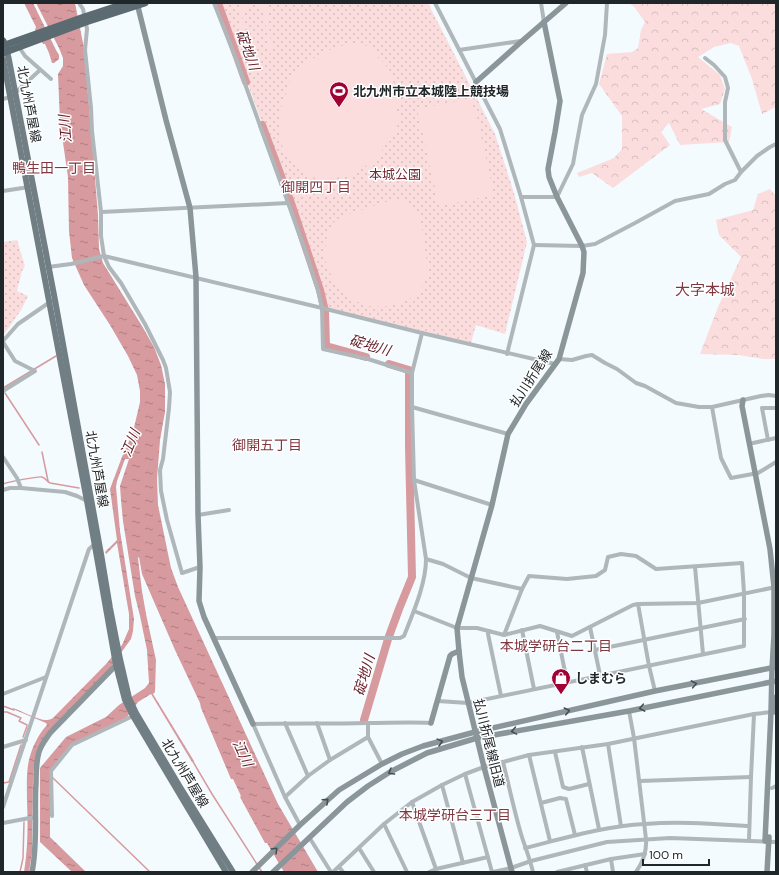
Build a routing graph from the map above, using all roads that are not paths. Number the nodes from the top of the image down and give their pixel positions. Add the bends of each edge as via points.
1 (79, 3) edge
2 (127, 3) edge
3 (214, 3) edge
4 (435, 3) edge
5 (541, 3) edge
6 (566, 3) edge
7 (607, 3) edge
8 (140, 4) edge
9 (85, 19) junction
10 (544, 22) junction
11 (522, 41) junction
12 (18, 44) junction
13 (4, 48) edge
14 (459, 50) junction
15 (705, 58) dead end
16 (3, 59) edge
17 (40, 70) junction
18 (51, 79) dead end
19 (476, 82) junction
20 (13, 95) junction
21 (3, 99) edge
22 (776, 144) edge
23 (741, 172) junction
24 (30, 187) junction
25 (4, 190) edge
26 (521, 197) junction
27 (557, 197) junction
28 (288, 203) junction
29 (190, 208) junction
30 (101, 212) junction
31 (534, 245) junction
32 (582, 246) junction
33 (104, 256) junction
34 (48, 267) junction
35 (196, 278) junction
36 (53, 301) junction
37 (322, 308) junction
38 (422, 333) junction
39 (3, 342) edge
40 (506, 354) junction
41 (559, 359) junction
42 (555, 364) junction
43 (412, 373) junction
44 (3, 391) edge
45 (776, 396) edge
46 (743, 400) junction
47 (712, 407) junction
48 (412, 408) junction
49 (776, 408) edge
50 (508, 434) junction
51 (776, 438) edge
52 (768, 440) junction
53 (753, 442) junction
54 (3, 457) edge
55 (776, 462) edge
56 (757, 474) junction
57 (414, 480) junction
58 (21, 488) junction
59 (3, 490) edge
60 (87, 501) junction
61 (492, 505) junction
62 (228, 510) dead end
63 (198, 515) junction
64 (97, 543) junction
65 (426, 559) junction
66 (200, 567) junction
67 (695, 567) junction
68 (776, 569) edge
69 (471, 578) junction
70 (775, 587) edge
71 (522, 589) junction
72 (744, 592) junction
73 (698, 603) junction
74 (638, 604) junction
75 (414, 611) junction
76 (745, 619) junction
77 (590, 627) junction
78 (457, 628) junction
79 (701, 628) junction
80 (522, 630) junction
81 (489, 631) junction
82 (557, 632) junction
83 (504, 635) junction
84 (214, 638) junction
85 (645, 640) junction
86 (595, 650) junction
87 (459, 651) junction
88 (703, 654) junction
89 (120, 659) junction
90 (116, 665) junction
91 (649, 666) junction
92 (774, 668) edge
93 (600, 675) junction
94 (46, 677) junction
95 (774, 681) edge
96 (567, 682) junction
97 (534, 689) junction
98 (655, 691) junction
99 (3, 694) edge
100 (501, 696) junction
101 (776, 697) edge
102 (127, 699) junction
103 (438, 701) junction
104 (468, 702) junction
105 (628, 711) junction
106 (773, 712) junction
107 (754, 714) junction
108 (134, 715) junction
109 (286, 723) junction
110 (317, 723) junction
111 (368, 723) junction
112 (431, 723) joint
113 (253, 724) junction
114 (476, 735) junction
115 (368, 737) junction
116 (634, 738) junction
117 (26, 740) junction
118 (608, 744) junction
119 (3, 747) edge
120 (582, 747) junction
121 (555, 752) junction
122 (529, 755) junction
123 (330, 760) junction
124 (503, 762) junction
125 (382, 764) junction
126 (484, 767) junction
127 (465, 774) junction
128 (308, 776) junction
129 (751, 777) junction
130 (640, 781) junction
131 (589, 784) junction
132 (442, 785) junction
133 (774, 787) edge
134 (285, 797) junction
135 (412, 802) junction
136 (541, 803) junction
137 (3, 808) edge
138 (52, 816) dead end
139 (35, 817) junction
140 (3, 823) edge
141 (384, 824) junction
142 (645, 824) junction
143 (299, 826) junction
144 (621, 826) junction
145 (749, 826) junction
146 (599, 829) junction
147 (575, 835) junction
148 (307, 839) junction
149 (646, 839) junction
150 (749, 840) junction
151 (550, 841) junction
152 (767, 841) junction
153 (776, 842) edge
154 (359, 848) junction
155 (525, 848) junction
156 (645, 854) junction
157 (488, 857) junction
158 (612, 859) junction
159 (531, 861) junction
160 (463, 863) junction
161 (585, 865) junction
162 (339, 866) junction
163 (436, 869) junction
164 (511, 870) edge
165 (32, 872) edge
166 (226, 872) edge
167 (233, 872) edge
168 (252, 872) edge
169 (273, 872) edge
170 (332, 872) edge
171 (343, 872) edge
172 (374, 872) edge
173 (406, 872) edge
174 (429, 872) edge
175 (493, 872) edge
176 (533, 872) edge
177 (559, 872) edge
178 (587, 872) edge
179 (613, 872) edge
180 (636, 872) edge
181 (767, 872) edge

1 - 9 street
2 - 9 highway
3 - 28 street
4 - 14 street
5 - 10 street
6 - 10 street
7 - 27 street via 605,35 596,84 582,115 574,164
8 - 9 highway
8 - 29 street via 166,120
9 - 12 highway
9 - 30 street via 85,50
10 - 11 street
10 - 27 street, 払川折尾線 via 560,101 548,169
11 - 14 street
11 - 19 street
12 - 13 highway
12 - 17 street via 25,56
13 - 20 main road, 北九州芦屋線
14 - 19 street
15 - 23 street via 725,78 728,88 725,102 725,140
16 - 20 main road, 北九州芦屋線
17 - 18 street
17 - 20 street
19 - 26 street via 500,129
20 - 21 street
20 - 24 main road, 北九州芦屋線
22 - 23 street via 757,156
23 - 32 street via 735,180 708,194 675,201 595,244
24 - 25 street
24 - 34 main road, 北九州芦屋線
24 - 36 main road, 北九州芦屋線
26 - 27 street
26 - 31 street
27 - 32 street, 払川折尾線
28 - 29 street
28 - 37 street
29 - 30 street
29 - 35 street
30 - 33 street
31 - 32 street
31 - 40 street
32 - 41 street, 払川折尾線 via 583,273
33 - 34 street
33 - 35 street
33 - 66 street via 145,324 166,368 170,392 160,470 161,491 182,573
34 - 36 main road, 北九州芦屋線
35 - 37 street
35 - 63 street
36 - 39 street via 18,324
36 - 60 main road, 北九州芦屋線
36 - 64 main road, 北九州芦屋線
37 - 38 street
37 - 43 street via 323,349 368,359
38 - 40 street
38 - 43 street
39 - 44 street via 15,360 35,371
40 - 42 street
41 - 42 street, 払川折尾線
41 - 47 street via 572,360 592,355 636,383 676,403
42 - 50 street, 払川折尾線
43 - 48 street
45 - 46 street
46 - 47 street
46 - 53 street
46 - 56 street via 742,406
47 - 56 street via 721,458 731,478
48 - 50 street
48 - 57 street
49 - 52 street via 762,408
50 - 61 street, 払川折尾線
51 - 52 street
52 - 53 street
53 - 56 street
54 - 58 street
55 - 56 street
56 - 68 street
56 - 70 street
57 - 61 street
57 - 65 street
58 - 59 street
58 - 60 street via 65,492
60 - 64 main road, 北九州芦屋線
61 - 69 street, 払川折尾線
62 - 63 street
63 - 66 street
64 - 89 main road, 北九州芦屋線
64 - 90 main road, 北九州芦屋線
64 - 94 street via 89,549
65 - 69 street via 443,564
65 - 75 street via 425,574
66 - 84 street via 199,601
67 - 71 street via 656,569 636,556 621,554 608,557 605,570 596,576 567,580 529,576
67 - 72 street via 742,563
67 - 73 street
69 - 71 street
69 - 78 street, 払川折尾線
70 - 72 street
70 - 92 street
71 - 83 street
72 - 73 street
72 - 76 street
73 - 74 street
73 - 79 street
74 - 77 street
74 - 85 street
75 - 78 street
75 - 84 street via 404,636 400,638
76 - 79 street
76 - 88 street via 744,646
77 - 82 street via 572,636
77 - 86 street
78 - 81 street
78 - 87 street, 払川折尾線
79 - 85 street
79 - 88 street
80 - 82 street via 540,626
80 - 83 street
80 - 97 street
81 - 83 street
81 - 100 street
82 - 96 street
84 - 113 street
85 - 86 street
85 - 91 street
86 - 93 street
87 - 103 street via 450,656
87 - 104 street, 払川折尾線旧道
88 - 91 street
89 - 90 street
89 - 102 main road, 北九州芦屋線
90 - 102 main road, 北九州芦屋線
90 - 139 street via 44,742 36,764
91 - 93 street
91 - 98 street
92 - 95 street
98 -> 92 street
93 - 96 street
94 - 99 street
94 - 117 street
95 -> 105 street
95 - 106 street
96 - 97 street
97 - 100 street
114 -> 98 street
100 - 104 street
101 - 106 street
102 - 108 main road, 北九州芦屋線
103 - 104 street
103 - 112 street
104 - 114 street, 払川折尾線旧道
105 -> 114 street
105 - 116 street
106 - 107 street
106 - 133 street
106 - 152 street
107 - 116 street
107 - 129 street
108 - 138 street via 72,745 51,771
108 - 166 main road, 北九州芦屋線
108 - 167 main road, 北九州芦屋線
109 - 110 street
109 - 113 street
109 - 128 street
110 - 111 street
110 - 123 street
111 - 112 street
111 - 115 street
113 - 134 street
125 -> 114 street via 423,746
114 - 126 street, 払川折尾線旧道
114 -> 148 street via 426,753 390,772 347,802
115 - 123 street
115 - 125 street
116 - 118 street
116 - 130 street
117 - 119 street
117 - 137 street
118 - 120 street
118 - 144 street
120 - 121 street
120 - 131 street
121 - 122 street
121 - 131 street via 564,787 569,789
122 - 124 street
122 - 136 street
123 - 128 street
124 - 126 street
124 - 155 street
143 -> 125 street via 339,790
126 - 127 street
126 - 164 street, 払川折尾線旧道
127 - 132 street
127 - 157 street
128 - 134 street
129 - 130 street
129 - 145 street
130 - 142 street
131 - 146 street
132 - 135 street
132 - 160 street
133 - 152 street
134 - 143 street
135 - 141 street
135 - 163 street
136 - 147 street via 566,799
136 - 151 street
139 - 140 street
139 - 165 street via 36,838
141 - 154 street
141 - 173 street
142 - 144 street
142 - 145 street
142 - 149 street
168 -> 143 street
144 - 146 street
145 - 150 street
146 - 147 street
147 - 151 street
148 - 169 street
148 - 170 street
149 - 150 street
149 - 156 street
149 - 159 street via 607,842
150 - 152 street
151 - 155 street
152 - 153 street
152 - 181 street
154 - 162 street
154 - 172 street
155 - 159 street
156 - 158 street
156 - 180 street
157 - 160 street
157 - 175 street
158 - 161 street
158 - 179 street
159 - 164 street
159 - 176 street
160 - 163 street
161 - 177 street
161 - 178 street
162 - 170 street
162 - 171 street
163 - 174 street
164 - 175 street

